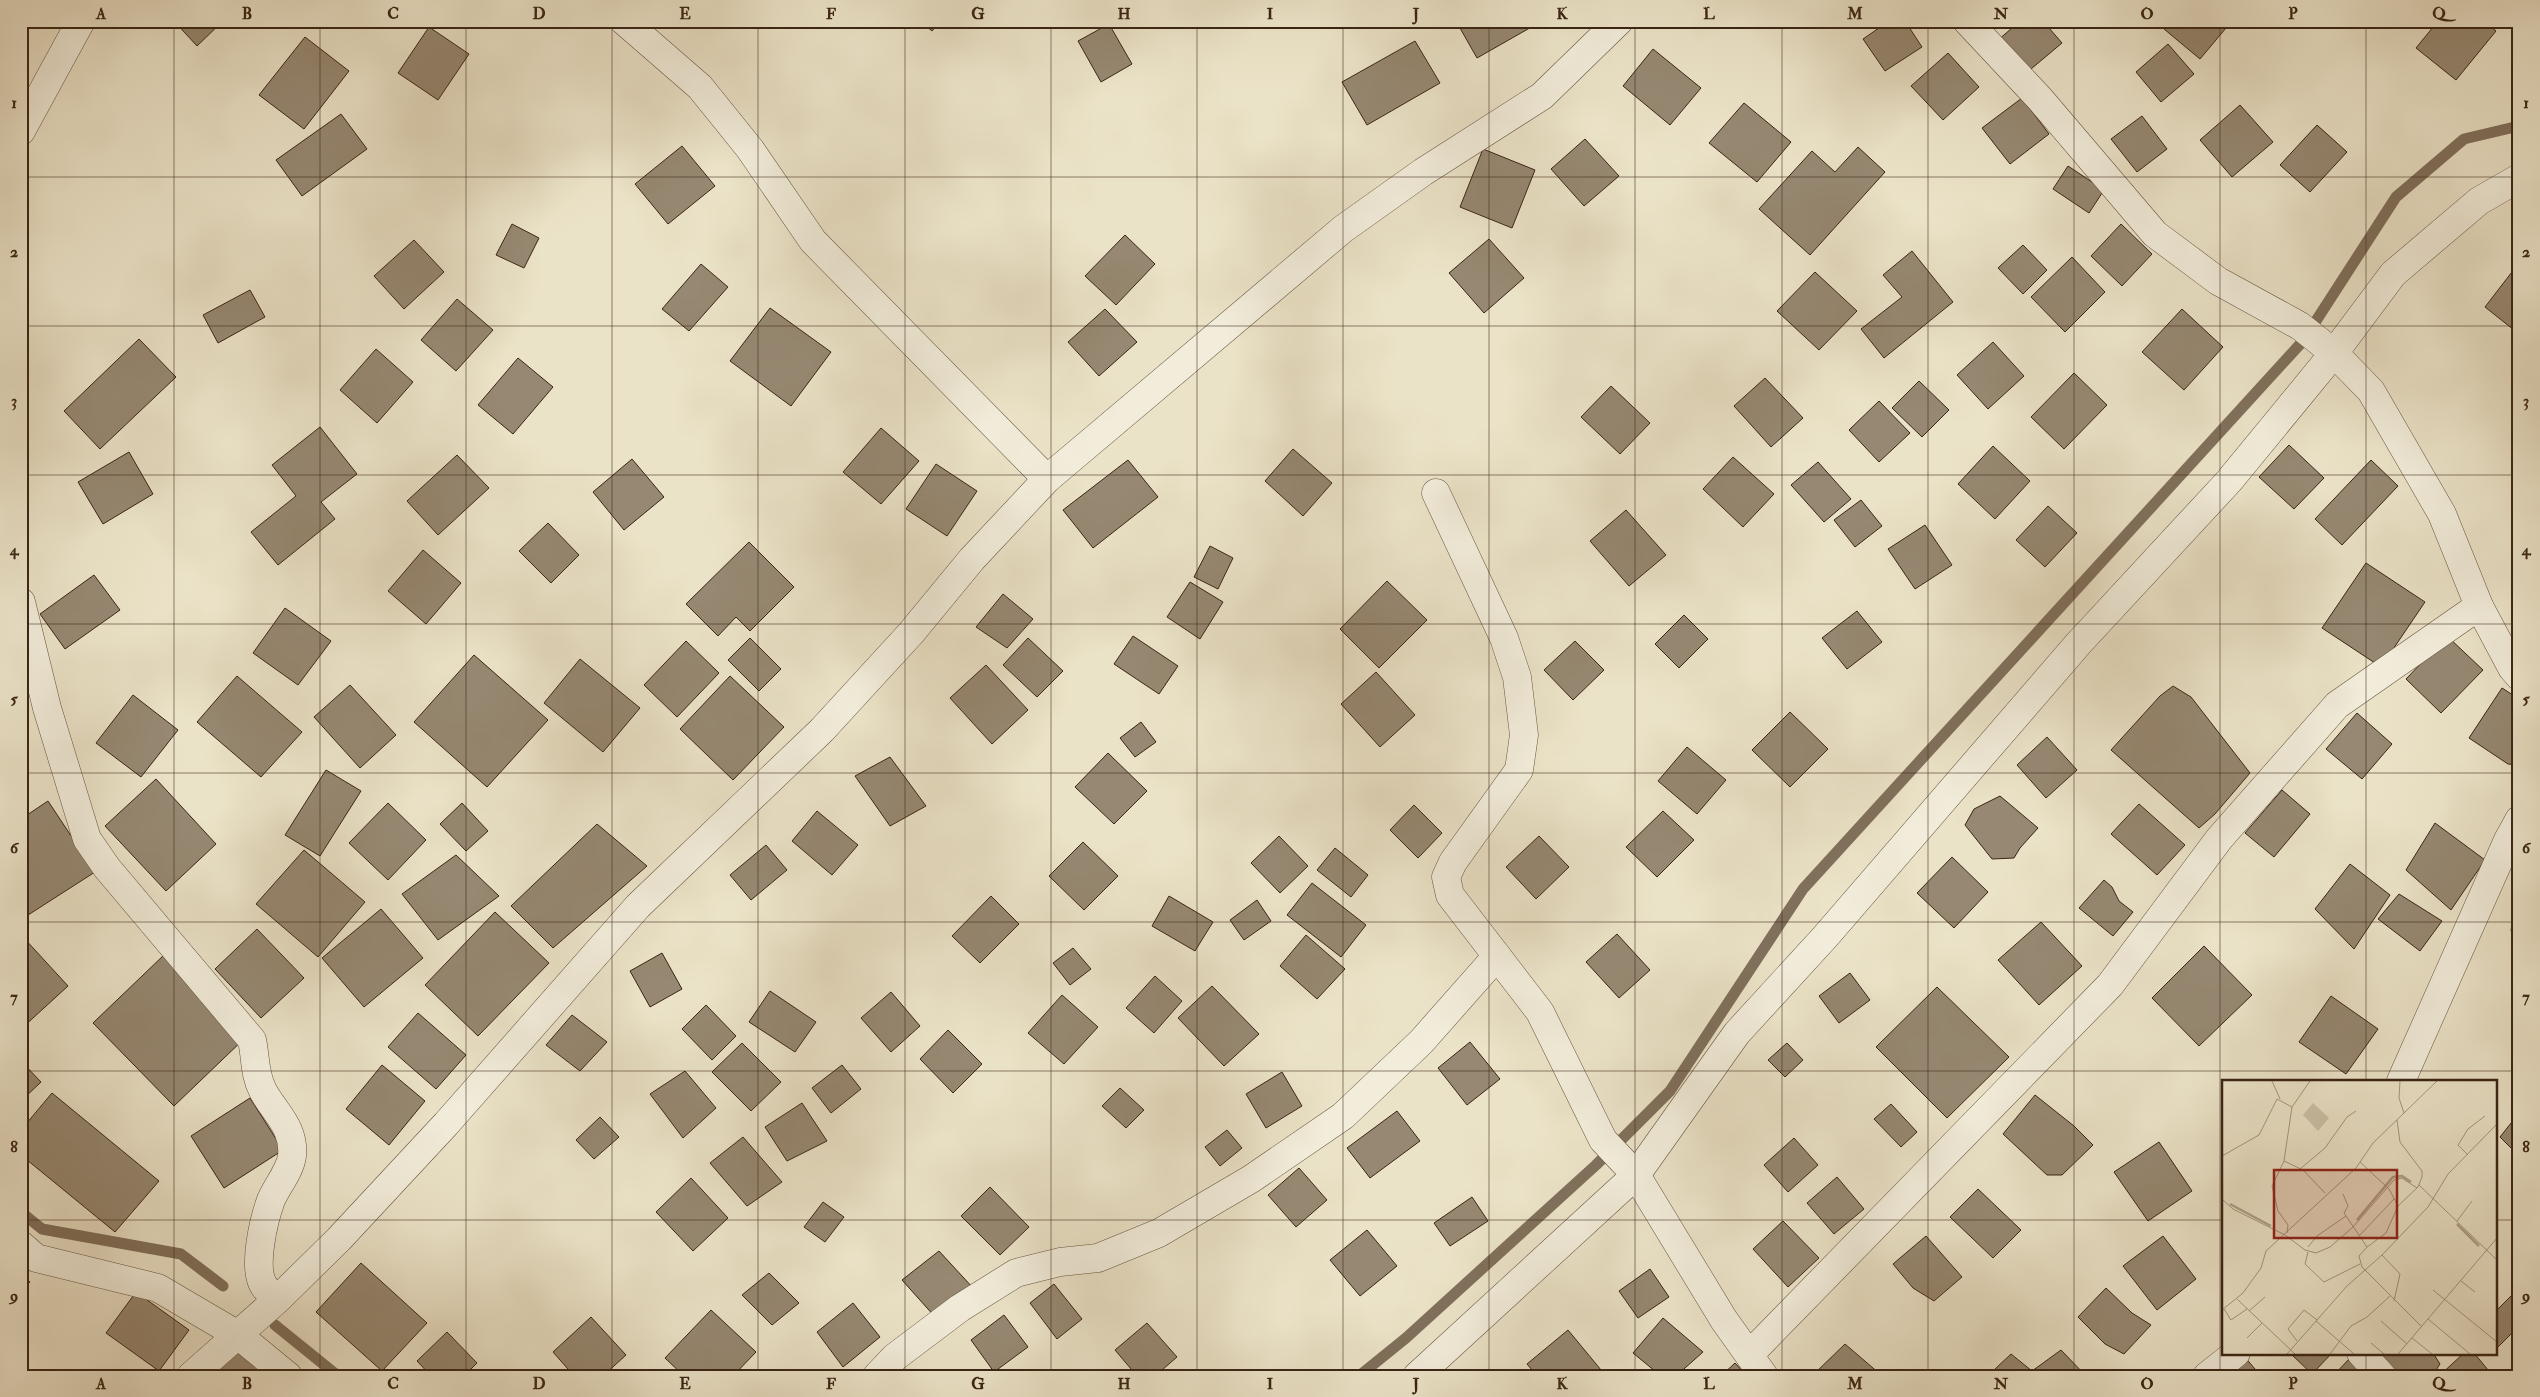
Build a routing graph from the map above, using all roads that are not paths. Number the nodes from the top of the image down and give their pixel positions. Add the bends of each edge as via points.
1 (81, 21) edge
2 (624, 21) edge
3 (1619, 21) edge
4 (1967, 21) edge
5 (21, 131) edge
6 (2519, 178) edge
7 (2317, 339) junction
8 (1047, 479) junction
9 (1436, 493) dead end
10 (21, 602) edge
11 (2479, 606) junction
12 (2519, 676) edge
13 (2519, 820) edge
14 (1497, 956) junction
15 (2401, 1080) edge
16 (1630, 1168) junction
17 (21, 1245) edge
18 (278, 1299) junction
19 (238, 1335) junction
20 (2235, 1354) edge
21 (2362, 1354) edge
22 (1757, 1365) edge
23 (192, 1376) edge
24 (288, 1376) edge
25 (877, 1376) edge
26 (1417, 1376) edge
27 (2207, 1376) edge
28 (2382, 1376) edge

1 - 5 street
2 - 8 street via 700,87 750,149 813,241
3 - 8 street via 1542,96 1423,172 1343,230
4 - 7 street via 2040,99 2155,234 2218,281
6 - 7 street via 2479,201
7 - 11 street via 2371,391 2442,514
7 - 16 street via 2229,481 2078,644 1844,915 1737,1033
8 - 18 street via 822,730 638,906 446,1124
9 - 14 street via 1504,638 1517,677 1524,735 1520,770 1453,862 1446,877 1450,895
10 - 18 street via 87,839 107,868 252,1040 254,1069 263,1091 286,1123 292,1141 292,1157 270,1202 261,1241 259,1273 264,1286
11 - 12 street
11 - 22 street via 2337,705 2219,839 2110,985
13 - 15 street
14 - 16 street via 1540,1012 1603,1140
14 - 25 street via 1421,1042 1343,1116 1251,1179 1159,1233 1133,1244 1098,1258 1060,1262 1016,1273 953,1314 895,1357
16 - 22 street via 1724,1320
16 - 26 street
17 - 19 street via 36,1258 158,1288
18 - 19 street
19 - 23 street
19 - 24 street
20 - 27 street
21 - 28 street

